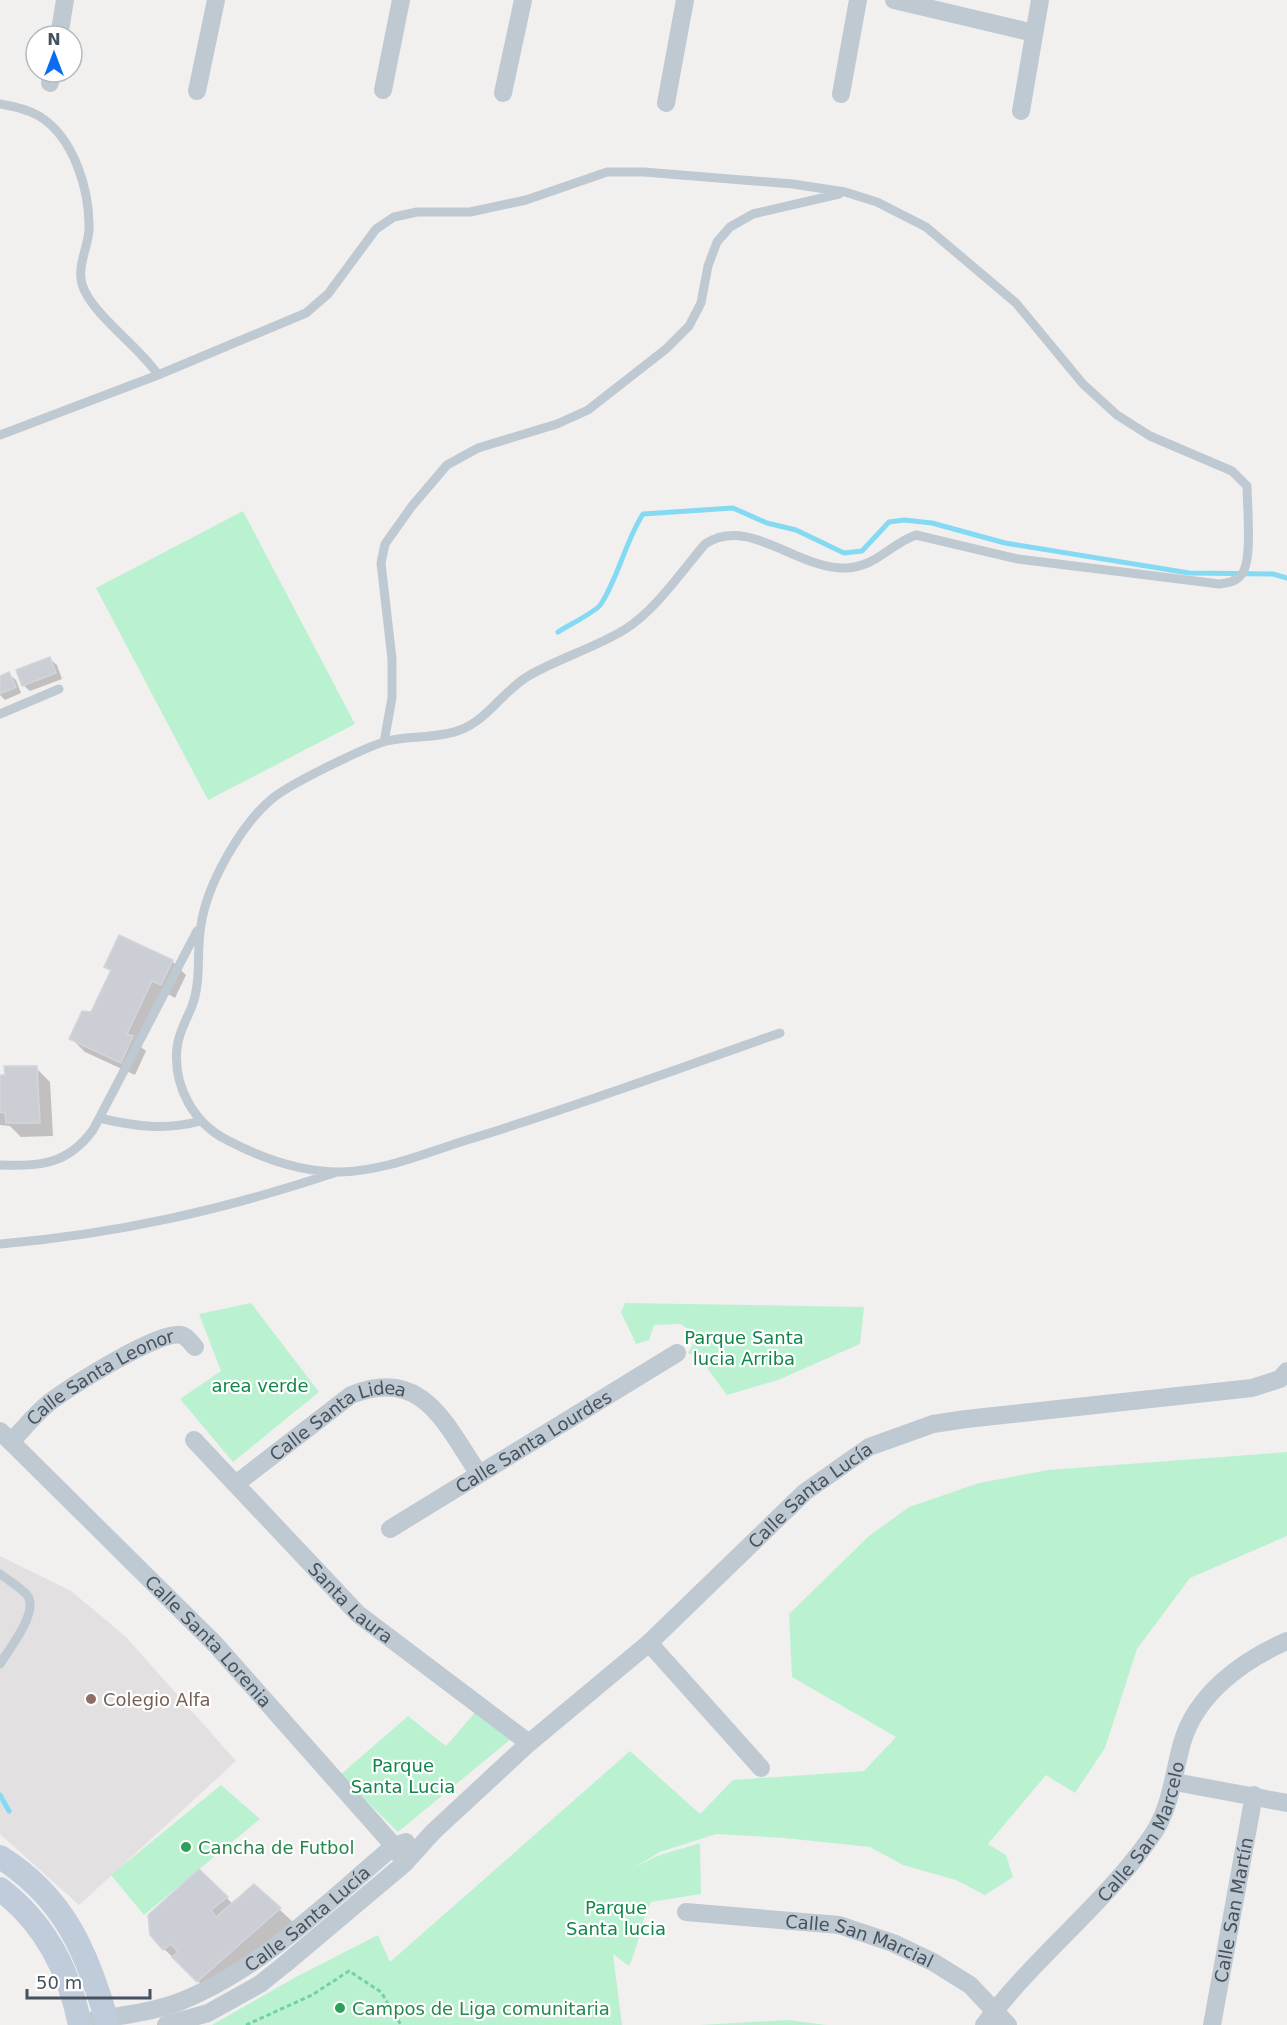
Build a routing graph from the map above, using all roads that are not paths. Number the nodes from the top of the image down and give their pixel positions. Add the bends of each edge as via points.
1 (65, 0) edge
2 (216, 0) edge
3 (401, 0) edge
4 (523, 0) edge
5 (685, 0) edge
6 (858, 0) edge
7 (894, 0) edge
8 (1040, 0) edge
9 (941, 5) edge
10 (61, 24) edge
11 (1034, 33) junction
12 (383, 90) dead end
13 (197, 91) dead end
14 (503, 93) dead end
15 (841, 94) dead end
16 (666, 103) dead end
17 (0, 104) edge
18 (1021, 111) dead end
19 (845, 192) junction
20 (158, 375) junction
21 (0, 435) edge
22 (59, 689) dead end
23 (0, 714) edge
24 (384, 742) junction
25 (201, 925) junction
26 (780, 1033) dead end
27 (99, 1118) junction
28 (200, 1121) junction
29 (0, 1165) edge
30 (337, 1172) junction
31 (0, 1244) edge
32 (195, 1347) dead end
33 (677, 1353) dead end
34 (1287, 1371) edge
35 (6, 1436) edge
36 (194, 1440) dead end
37 (479, 1474) junction
38 (237, 1483) junction
39 (390, 1529) dead end
40 (0, 1574) edge
41 (1287, 1641) edge
42 (649, 1643) junction
43 (0, 1664) edge
44 (529, 1743) junction
45 (761, 1768) dead end
46 (1175, 1782) junction
47 (1254, 1795) junction
48 (1287, 1803) edge
49 (433, 1832) junction
50 (394, 1846) junction
51 (0, 1857) edge
52 (405, 1863) junction
53 (0, 1889) edge
54 (686, 1912) dead end
55 (995, 2010) junction
56 (92, 2023) edge
57 (166, 2025) edge
58 (984, 2025) edge
59 (1008, 2025) edge
60 (1212, 2025) edge

1 - 10 street
2 - 13 street
3 - 12 street
4 - 14 street
5 - 16 street
6 - 15 street
7 - 9 street
8 - 11 street
9 - 11 street
11 - 18 street
17 - 20 lane via 39,116 57,131 73,158 87,199 89,231 82,284 92,301
19 - 20 lane via 793,184 607,172 526,201 471,212 417,212 394,217 376,229 328,294 306,313
19 - 24 lane via 753,214 730,226 717,242 701,303 689,326 666,349 588,410 557,424 478,447 447,465 412,506 385,544 381,563 392,659 392,698
19 - 24 lane via 877,202 926,226 1016,303 1083,384 1118,416 1150,436 1232,471 1247,486 1247,559 1243,574 1232,582 1219,584 1184,581 1018,559 916,535 875,562 828,568 739,534 727,534 705,544 644,614 626,628 530,675 472,724 458,731
20 - 21 lane
22 - 23 lane
24 - 25 lane via 276,795 254,816 209,889
25 - 27 lane
25 - 28 lane via 196,996 177,1048 178,1077
26 - 30 lane via 529,1121 397,1162
27 - 28 lane via 152,1128 177,1128
27 - 29 lane via 82,1145 66,1156 30,1166
28 - 30 lane via 215,1134 268,1158 297,1167
30 - 31 lane via 242,1203 146,1225
32 - 35 street, Calle Santa Leonor via 185,1336 176,1335 147,1345 98,1370
33 - 37 street, Calle Santa Lourdes
34 - 42 street, Calle Santa Lucía via 1280,1379 1252,1388 933,1424 869,1447 805,1492
35 - 50 street, Calle Santa Lorenia via 215,1644
36 - 38 street, Santa Laura
37 - 38 street, Calle Santa Lidea via 432,1405 406,1389 387,1386 351,1395
37 - 39 street, Calle Santa Lourdes
38 - 44 street, Santa Laura via 358,1614
40 - 43 lane via 26,1594 31,1607
41 - 46 street, Calle San Marcelo via 1258,1654 1200,1706 1183,1741
42 - 44 street, Calle Santa Lucía
42 - 45 street
44 - 49 street, Calle Santa Lucía
46 - 47 street
46 - 55 street, Calle San Marcelo via 1151,1837
47 - 48 street
47 - 60 street, Calle San Martín
49 - 50 street, Calle Santa Lucía
49 - 52 street, Calle Santa Lucía
50 - 52 street, Calle Santa Lorenia
50 - 56 street, Calle Santa Lucía via 243,1969 177,2003
51 - 56 main road via 52,1901 75,1934 93,1972
52 - 57 street, Calle Santa Lucía via 260,1984 208,2013
53 - 56 main road via 43,1932
54 - 55 street, Calle San Marcial via 839,1925 893,1943 933,1962 970,1985
55 - 58 street, Calle San Marcelo
55 - 59 street, Calle San Marcial

